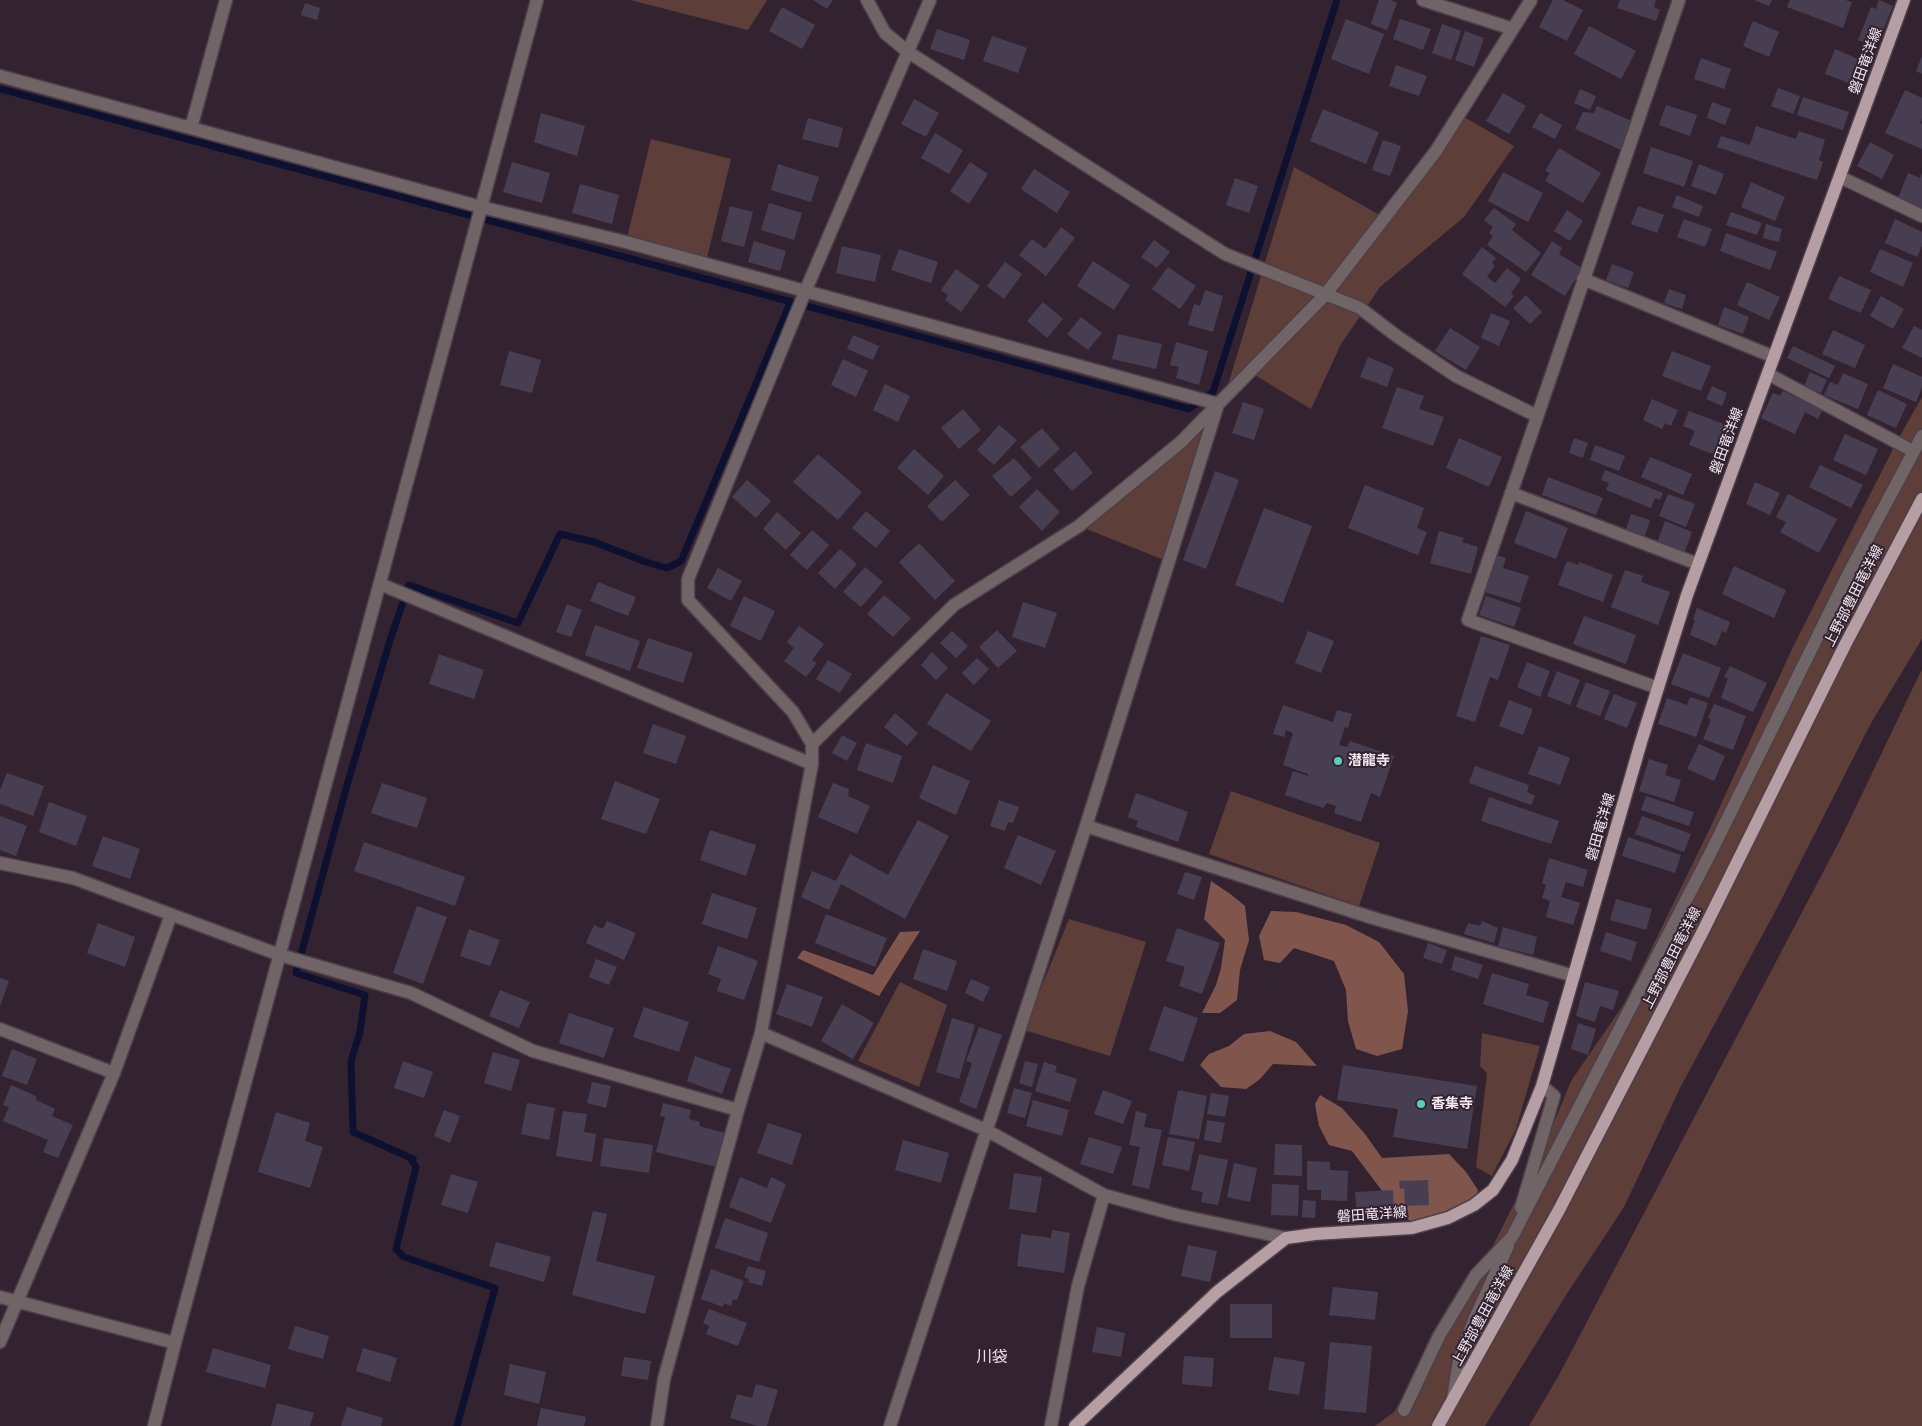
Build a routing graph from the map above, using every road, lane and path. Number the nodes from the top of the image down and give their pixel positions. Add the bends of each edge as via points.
1 (226, 0) edge
2 (537, 0) edge
3 (867, 0) edge
4 (930, 0) edge
5 (1423, 0) edge
6 (1531, 0) edge
7 (1679, 0) edge
8 (1904, 0) edge
9 (1513, 30) junction
10 (908, 52) junction
11 (0, 76) edge
12 (191, 128) junction
13 (1840, 177) junction
14 (481, 207) junction
15 (1922, 216) edge
16 (1583, 279) junction
17 (805, 292) junction
18 (1325, 295) junction
19 (1774, 357) junction
20 (1768, 374) junction
21 (1218, 404) junction
22 (1537, 416) junction
23 (1922, 436) edge
24 (1913, 452) junction
25 (1511, 493) junction
26 (1922, 499) edge
27 (1698, 564) junction
28 (380, 584) junction
29 (1658, 688) junction
30 (812, 744) junction
31 (812, 764) junction
32 (1086, 826) junction
33 (0, 863) edge
34 (171, 915) junction
35 (280, 955) junction
36 (1574, 976) junction
37 (0, 1029) edge
38 (761, 1033) junction
39 (114, 1073) junction
40 (1542, 1086) junction
41 (738, 1110) junction
42 (986, 1130) junction
43 (1104, 1195) junction
44 (1512, 1237) junction
45 (1286, 1238) junction
46 (0, 1297) edge
47 (16, 1301) junction
48 (0, 1342) edge
49 (175, 1343) junction
50 (1453, 1400) junction
51 (1404, 1410) dead end
52 (154, 1426) edge
53 (657, 1426) edge
54 (890, 1426) edge
55 (1051, 1426) edge
56 (1075, 1426) edge
57 (1438, 1426) edge

1 - 12 street
2 - 14 street
3 - 10 street via 885,33
4 - 10 street
5 - 9 street
6 - 9 street
7 - 16 street
8 - 13 main road, 磐田竜洋線
9 - 18 street via 1436,151
10 - 17 street
10 - 18 street via 1225,254
11 - 12 street
12 - 14 street
13 - 15 street
13 - 19 main road, 磐田竜洋線
14 - 17 street via 626,242
14 - 28 street
16 - 19 street
16 - 22 street
17 - 21 street
17 - 30 street via 688,579 688,600 793,712
18 - 21 street
18 - 22 street via 1360,308 1456,376
19 - 20 main road, 磐田竜洋線
20 - 24 street
20 - 27 main road, 磐田竜洋線
21 - 30 street via 1181,442 1079,526 954,605
21 - 32 street
22 - 25 street
23 - 24 street
24 - 44 street
25 - 27 street
25 - 29 street via 1468,620
26 - 50 main road, 上野部豊田竜洋線 via 1559,1210
27 - 29 main road, 磐田竜洋線
28 - 31 street
28 - 35 street
29 - 36 main road, 磐田竜洋線
30 - 31 street
31 - 38 street
32 - 36 street via 1373,918
32 - 42 street
33 - 34 street via 74,878
34 - 35 street
34 - 39 street
35 - 41 street via 410,993 533,1051
35 - 49 street
36 - 40 main road, 磐田竜洋線
37 - 39 street
38 - 41 street
38 - 42 street
39 - 47 street
40 - 44 street via 1554,1096
40 - 45 main road, 磐田竜洋線 via 1512,1160 1493,1190 1474,1205 1448,1218 1412,1228
41 - 53 street via 664,1378
42 - 43 street
42 - 54 street
43 - 45 street via 1177,1215
43 - 55 street via 1078,1286
44 - 50 street via 1459,1360
44 - 51 street via 1476,1275 1440,1336
45 - 56 main road via 1217,1292
46 - 47 street
47 - 48 street
47 - 49 street
49 - 52 street
50 - 57 main road, 上野部豊田竜洋線

